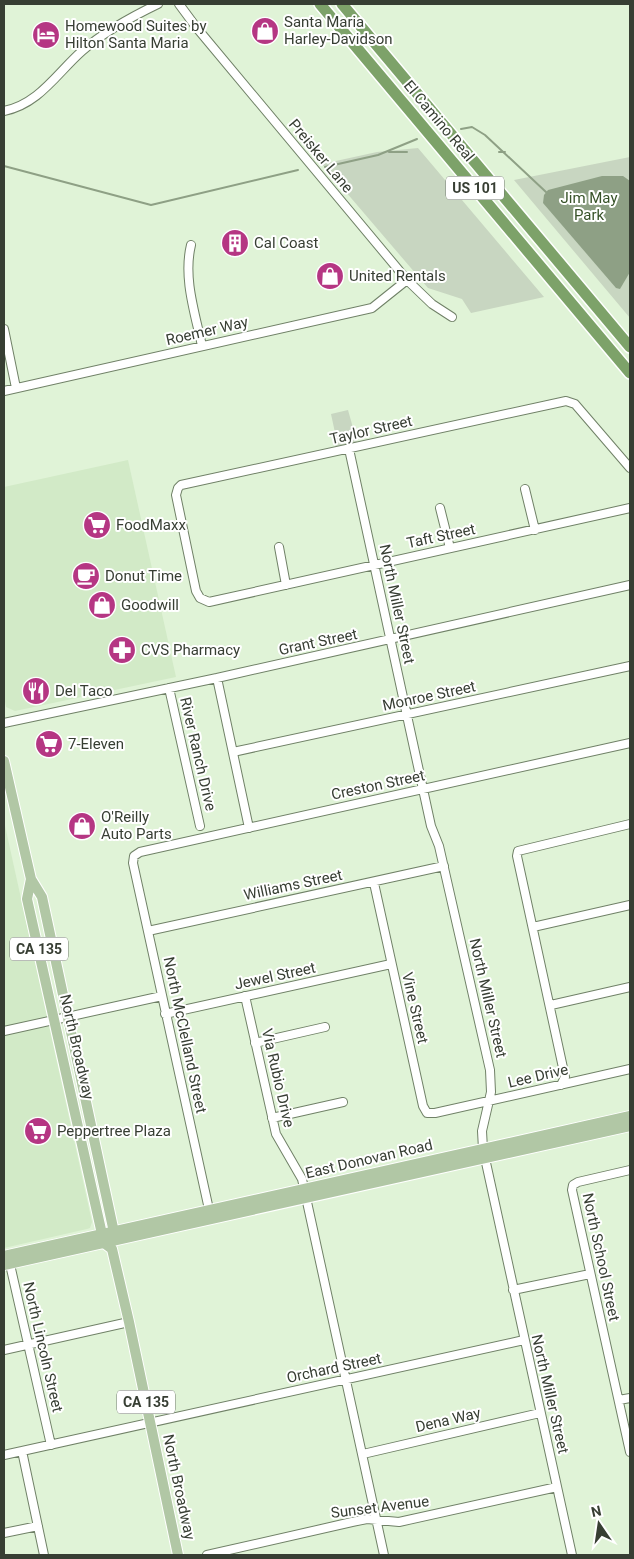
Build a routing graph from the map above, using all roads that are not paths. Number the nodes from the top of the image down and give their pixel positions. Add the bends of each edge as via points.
1 (158, 4) edge
2 (179, 4) edge
3 (320, 4) edge
4 (342, 4) edge
5 (4, 111) edge
6 (190, 245) dead end
7 (407, 280) junction
8 (452, 317) dead end
9 (4, 329) edge
10 (202, 346) junction
11 (630, 347) edge
12 (630, 373) edge
13 (16, 388) junction
14 (4, 391) edge
15 (349, 449) junction
16 (630, 468) edge
17 (525, 489) dead end
18 (440, 508) dead end
19 (630, 508) edge
20 (535, 530) junction
21 (279, 547) dead end
22 (450, 548) junction
23 (375, 565) junction
24 (286, 585) junction
25 (630, 585) edge
26 (200, 598) joint
27 (391, 640) junction
28 (630, 666) edge
29 (217, 678) junction
30 (169, 688) junction
31 (408, 716) junction
32 (7, 722) edge
33 (630, 743) edge
34 (233, 752) junction
35 (4, 761) edge
36 (423, 790) junction
37 (630, 824) edge
38 (200, 826) dead end
39 (250, 828) junction
40 (134, 856) joint
41 (444, 866) junction
42 (31, 878) junction
43 (374, 882) junction
44 (630, 905) edge
45 (533, 927) junction
46 (148, 931) junction
47 (391, 964) junction
48 (630, 987) edge
49 (162, 996) junction
50 (245, 996) junction
51 (551, 1005) junction
52 (165, 1014) junction
53 (68, 1017) junction
54 (56, 1019) junction
55 (324, 1027) dead end
56 (4, 1031) edge
57 (255, 1043) junction
58 (630, 1069) edge
59 (561, 1085) junction
60 (343, 1102) dead end
61 (489, 1102) junction
62 (452, 1109) joint
63 (630, 1116) edge
64 (272, 1118) junction
65 (630, 1126) edge
66 (483, 1154) junction
67 (630, 1170) edge
68 (305, 1194) junction
69 (210, 1214) junction
70 (109, 1240) junction
71 (6, 1260) edge
72 (590, 1274) junction
73 (513, 1290) junction
74 (129, 1322) junction
75 (524, 1340) junction
76 (28, 1345) junction
77 (4, 1350) edge
78 (347, 1380) junction
79 (630, 1398) edge
80 (619, 1400) junction
81 (540, 1413) junction
82 (150, 1422) junction
83 (51, 1445) junction
84 (22, 1451) junction
85 (630, 1452) edge
86 (363, 1454) junction
87 (4, 1455) edge
88 (557, 1487) junction
89 (377, 1520) junction
90 (38, 1526) junction
91 (4, 1533) edge
92 (44, 1555) edge
93 (178, 1555) edge
94 (207, 1555) edge
95 (384, 1555) edge
96 (572, 1555) edge

1 - 5 street via 106,32 33,99
2 - 7 street, Preisker Lane
3 - 12 highway, El Camino Real / US 101
4 - 11 highway, El Camino Real / US 101
6 - 10 street via 189,288
7 - 8 street, Preisker Lane via 432,304
7 - 10 street, Roemer Way via 372,308
9 - 13 street
10 - 13 street, Roemer Way
13 - 14 street, Roemer Way
15 - 16 street, Taylor Street via 571,401
15 - 23 street, North Miller Street
15 - 26 street, Taylor Street via 181,485 176,495
17 - 20 street
18 - 22 street
19 - 20 street, Taft Street
20 - 22 street, Taft Street
21 - 24 street
22 - 23 street, Taft Street
23 - 24 street, Taft Street
23 - 27 street, North Miller Street
24 - 26 street, Taft Street via 209,602
25 - 27 street, Grant Street
27 - 29 street, Grant Street
27 - 31 street, North Miller Street
28 - 31 street, Monroe Street
29 - 30 street, Grant Street
29 - 34 street
30 - 32 street, Grant Street
30 - 38 street, River Ranch Drive
31 - 34 street, Monroe Street
31 - 36 street, North Miller Street
33 - 36 street, Creston Street
34 - 39 street
35 - 42 main road, North Broadway / CA 135
36 - 39 street, Creston Street
36 - 41 street, North Miller Street
37 - 45 street via 518,851
39 - 40 street, Creston Street
40 - 46 street, North McClelland Street
41 - 43 street, Williams Street
41 - 61 street, North Miller Street via 490,1070
42 - 53 main road, North Broadway / CA 135 via 42,897
42 - 54 main road, North Broadway / CA 135 via 27,899
43 - 46 street, Williams Street
43 - 47 street, Vine Street
44 - 45 street
45 - 51 street
46 - 49 street, North McClelland Street
47 - 50 street, Jewel Street
47 - 62 street, Vine Street via 423,1106 427,1112
48 - 51 street
49 - 52 street, North McClelland Street
49 - 53 street
50 - 52 street, Jewel Street
50 - 57 street, Via Rubio Drive
51 - 59 street via 565,1077
52 - 69 street, North McClelland Street
53 - 54 street
53 - 70 main road, North Broadway / CA 135
54 - 56 street
54 - 70 main road, North Broadway / CA 135
55 - 57 street
57 - 64 street, Via Rubio Drive
58 - 59 street, Lee Drive
59 - 61 street, Lee Drive
60 - 64 street
61 - 62 street, Lee Drive
61 - 66 street, North Miller Street via 482,1131
63 - 66 main road, East Donovan Road
64 - 68 street, Via Rubio Drive via 276,1134 302,1178
65 - 66 main road, East Donovan Road
66 - 68 main road, East Donovan Road
66 - 73 street, North Miller Street
67 - 72 street, North School Street via 578,1182 572,1190
68 - 69 main road, East Donovan Road
68 - 78 street
69 - 70 main road, East Donovan Road
70 - 71 main road, East Donovan Road
70 - 74 main road, North Broadway / CA 135
71 - 76 street, North Lincoln Street
72 - 73 street
72 - 80 street, North School Street
73 - 75 street, North Miller Street
74 - 76 street
74 - 82 main road, North Broadway / CA 135
75 - 78 street, Orchard Street
75 - 81 street, North Miller Street
76 - 77 street
76 - 83 street, North Lincoln Street
78 - 82 street, Orchard Street
78 - 86 street
79 - 80 street
80 - 85 street, North School Street
81 - 86 street, Dena Way
81 - 88 street, North Miller Street
82 - 83 street, Orchard Street
82 - 93 main road, North Broadway / CA 135
83 - 84 street, Orchard Street
84 - 87 street, Orchard Street
84 - 90 street
86 - 89 street
88 - 89 street, Sunset Avenue via 399,1522
88 - 96 street, North Miller Street
89 - 94 street, Sunset Avenue via 352,1522
89 - 95 street
90 - 91 street
90 - 92 street

